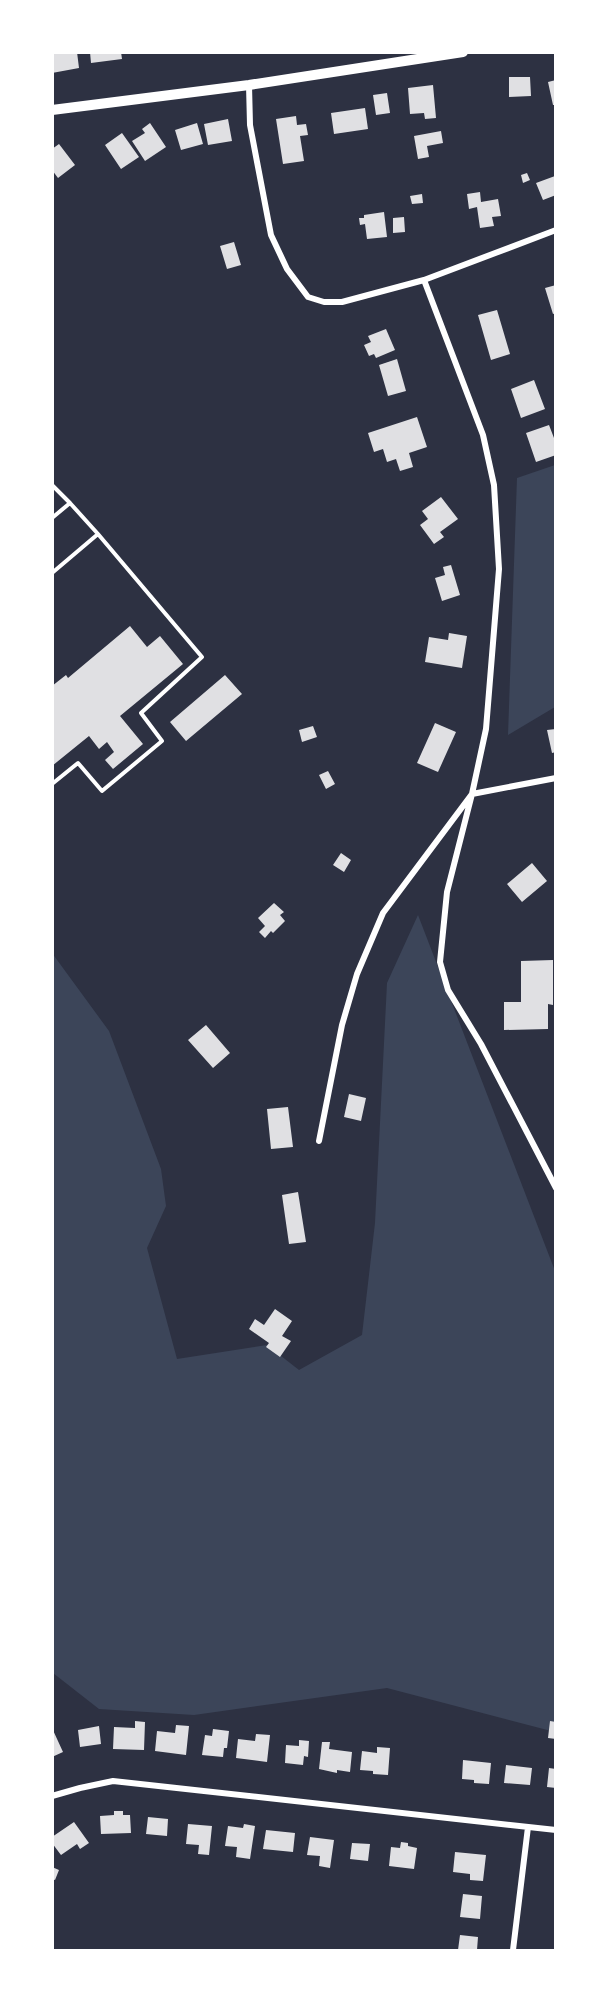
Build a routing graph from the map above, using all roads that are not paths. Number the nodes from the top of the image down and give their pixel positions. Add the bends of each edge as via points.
1 (463, 52) edge
2 (249, 85) junction
3 (52, 110) edge
4 (555, 230) edge
5 (424, 280) junction
6 (52, 485) edge
7 (70, 503) junction
8 (52, 518) edge
9 (98, 534) junction
10 (52, 573) edge
11 (555, 778) edge
12 (52, 784) edge
13 (472, 794) junction
14 (319, 1141) dead end
15 (555, 1188) edge
16 (52, 1796) edge
17 (528, 1827) junction
18 (555, 1830) edge
19 (513, 1950) edge

1 - 2 street
2 - 3 street
2 - 5 street via 250,125 271,235 287,269 308,297 342,302
4 - 5 street
5 - 13 street via 483,435 494,485 499,569 486,729
6 - 7 lane
7 - 8 lane
7 - 9 lane
9 - 10 lane
9 - 12 lane via 202,657 141,713 162,741 102,791 78,763
11 - 13 street
13 - 14 street via 384,912 357,974 342,1025
13 - 15 street via 447,892 440,962 448,990 481,1044
16 - 17 street via 113,1781
17 - 18 street
17 - 19 street

